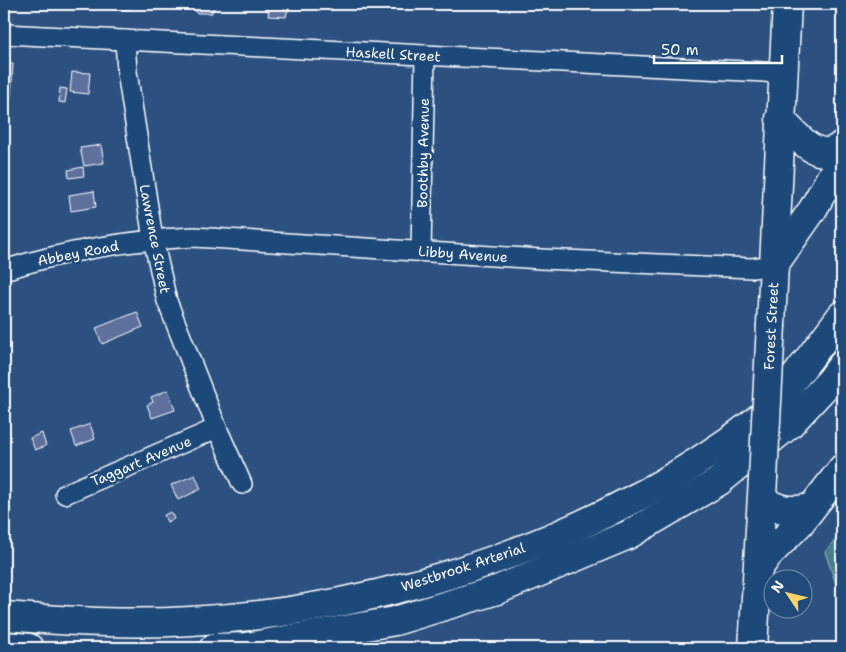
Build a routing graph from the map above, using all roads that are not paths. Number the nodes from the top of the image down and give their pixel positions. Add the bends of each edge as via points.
1 (787, 4) edge
2 (4, 34) edge
3 (125, 40) junction
4 (425, 55) junction
5 (783, 73) junction
6 (780, 119) junction
7 (842, 145) edge
8 (842, 157) edge
9 (152, 239) junction
10 (421, 251) junction
11 (774, 265) junction
12 (4, 270) edge
13 (842, 316) edge
14 (842, 365) edge
15 (217, 428) junction
16 (842, 469) edge
17 (242, 484) dead end
18 (762, 489) junction
19 (65, 494) dead end
20 (811, 508) junction
21 (758, 569) junction
22 (4, 616) edge
23 (4, 646) edge
24 (29, 648) edge
25 (214, 648) edge
26 (752, 648) edge

1 - 5 main road, Forest Street
2 - 3 street, Haskell Street
3 - 4 street, Haskell Street
3 - 9 street, Lawrence Street
4 - 5 street, Haskell Street
4 - 10 street, Boothby Avenue
5 - 6 main road, Forest Street
6 - 7 main road via 818,152 837,150
6 - 11 main road, Forest Street
8 - 11 main road via 813,209
9 - 10 street, Libby Avenue via 194,237
9 - 12 street, Abbey Road via 38,259
9 - 15 street, Lawrence Street via 167,300
10 - 11 street, Libby Avenue via 724,267
11 - 18 main road, Forest Street, bridge
13 - 22 main road, Westbrook Arterial via 766,412 704,458 589,521 490,560 394,590 244,617 118,623
14 - 25 main road via 790,424 718,482 628,535 497,590 395,621 246,647
15 - 17 street, Lawrence Street
15 - 19 street, Taggart Avenue
16 - 20 main road
18 - 20 main road via 779,509
18 - 21 main road, Forest Street
20 - 21 main road
21 - 26 main road, Forest Street
23 - 24 main road

